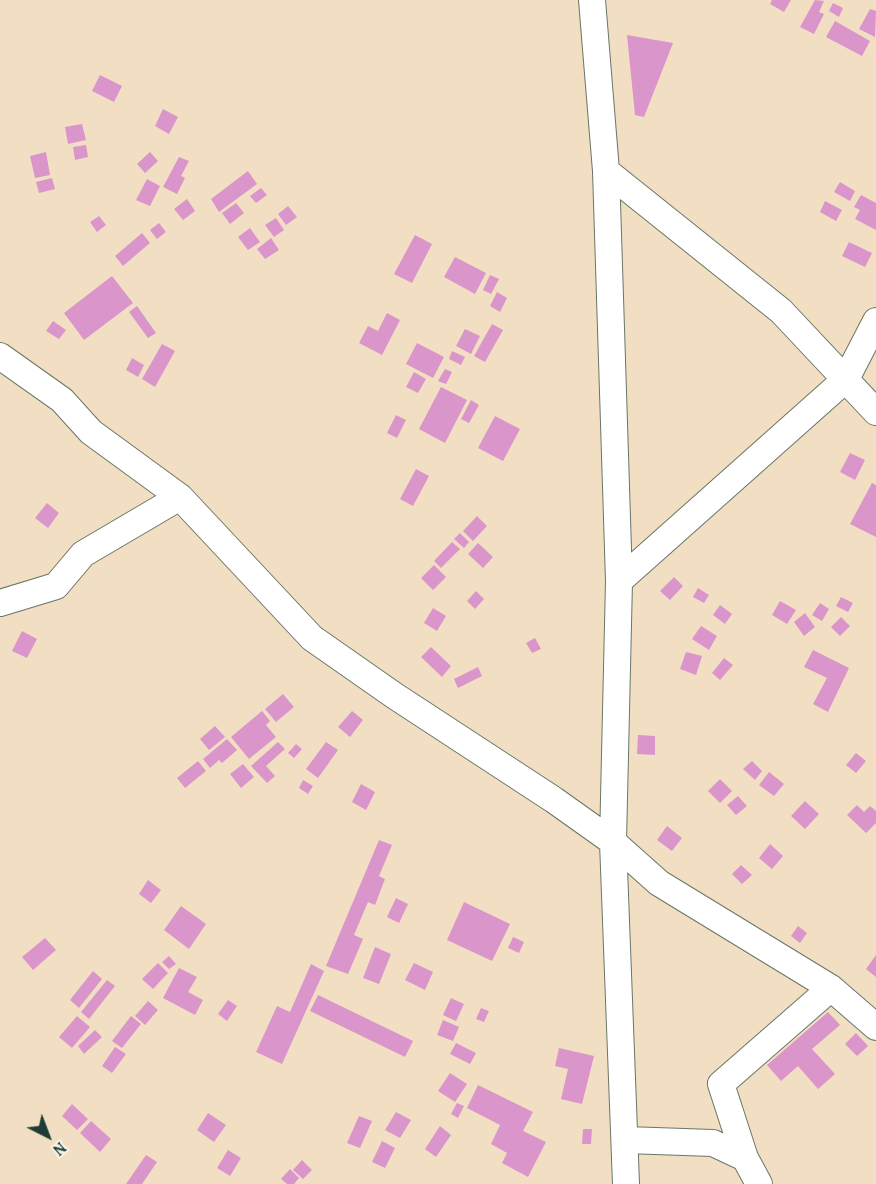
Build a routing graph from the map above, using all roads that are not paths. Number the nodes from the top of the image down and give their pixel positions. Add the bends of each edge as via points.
1 (592, 0) edge
2 (606, 171) junction
3 (876, 321) edge
4 (0, 356) edge
5 (846, 379) junction
6 (876, 412) edge
7 (180, 497) junction
8 (619, 581) junction
9 (0, 603) edge
10 (613, 842) junction
11 (831, 988) junction
12 (876, 1027) edge
13 (626, 1140) junction
14 (745, 1158) junction
15 (626, 1184) edge
16 (759, 1184) edge

1 - 2 street
2 - 5 street via 781,311
2 - 8 street
3 - 5 street
4 - 7 street via 62,400 91,432
5 - 6 street
5 - 8 street
7 - 9 street via 83,554 56,586
7 - 10 street via 312,638
8 - 10 street
10 - 11 street via 659,883
10 - 13 street
11 - 12 street
11 - 14 street via 721,1084
13 - 14 street via 713,1143
13 - 15 street
14 - 16 street

